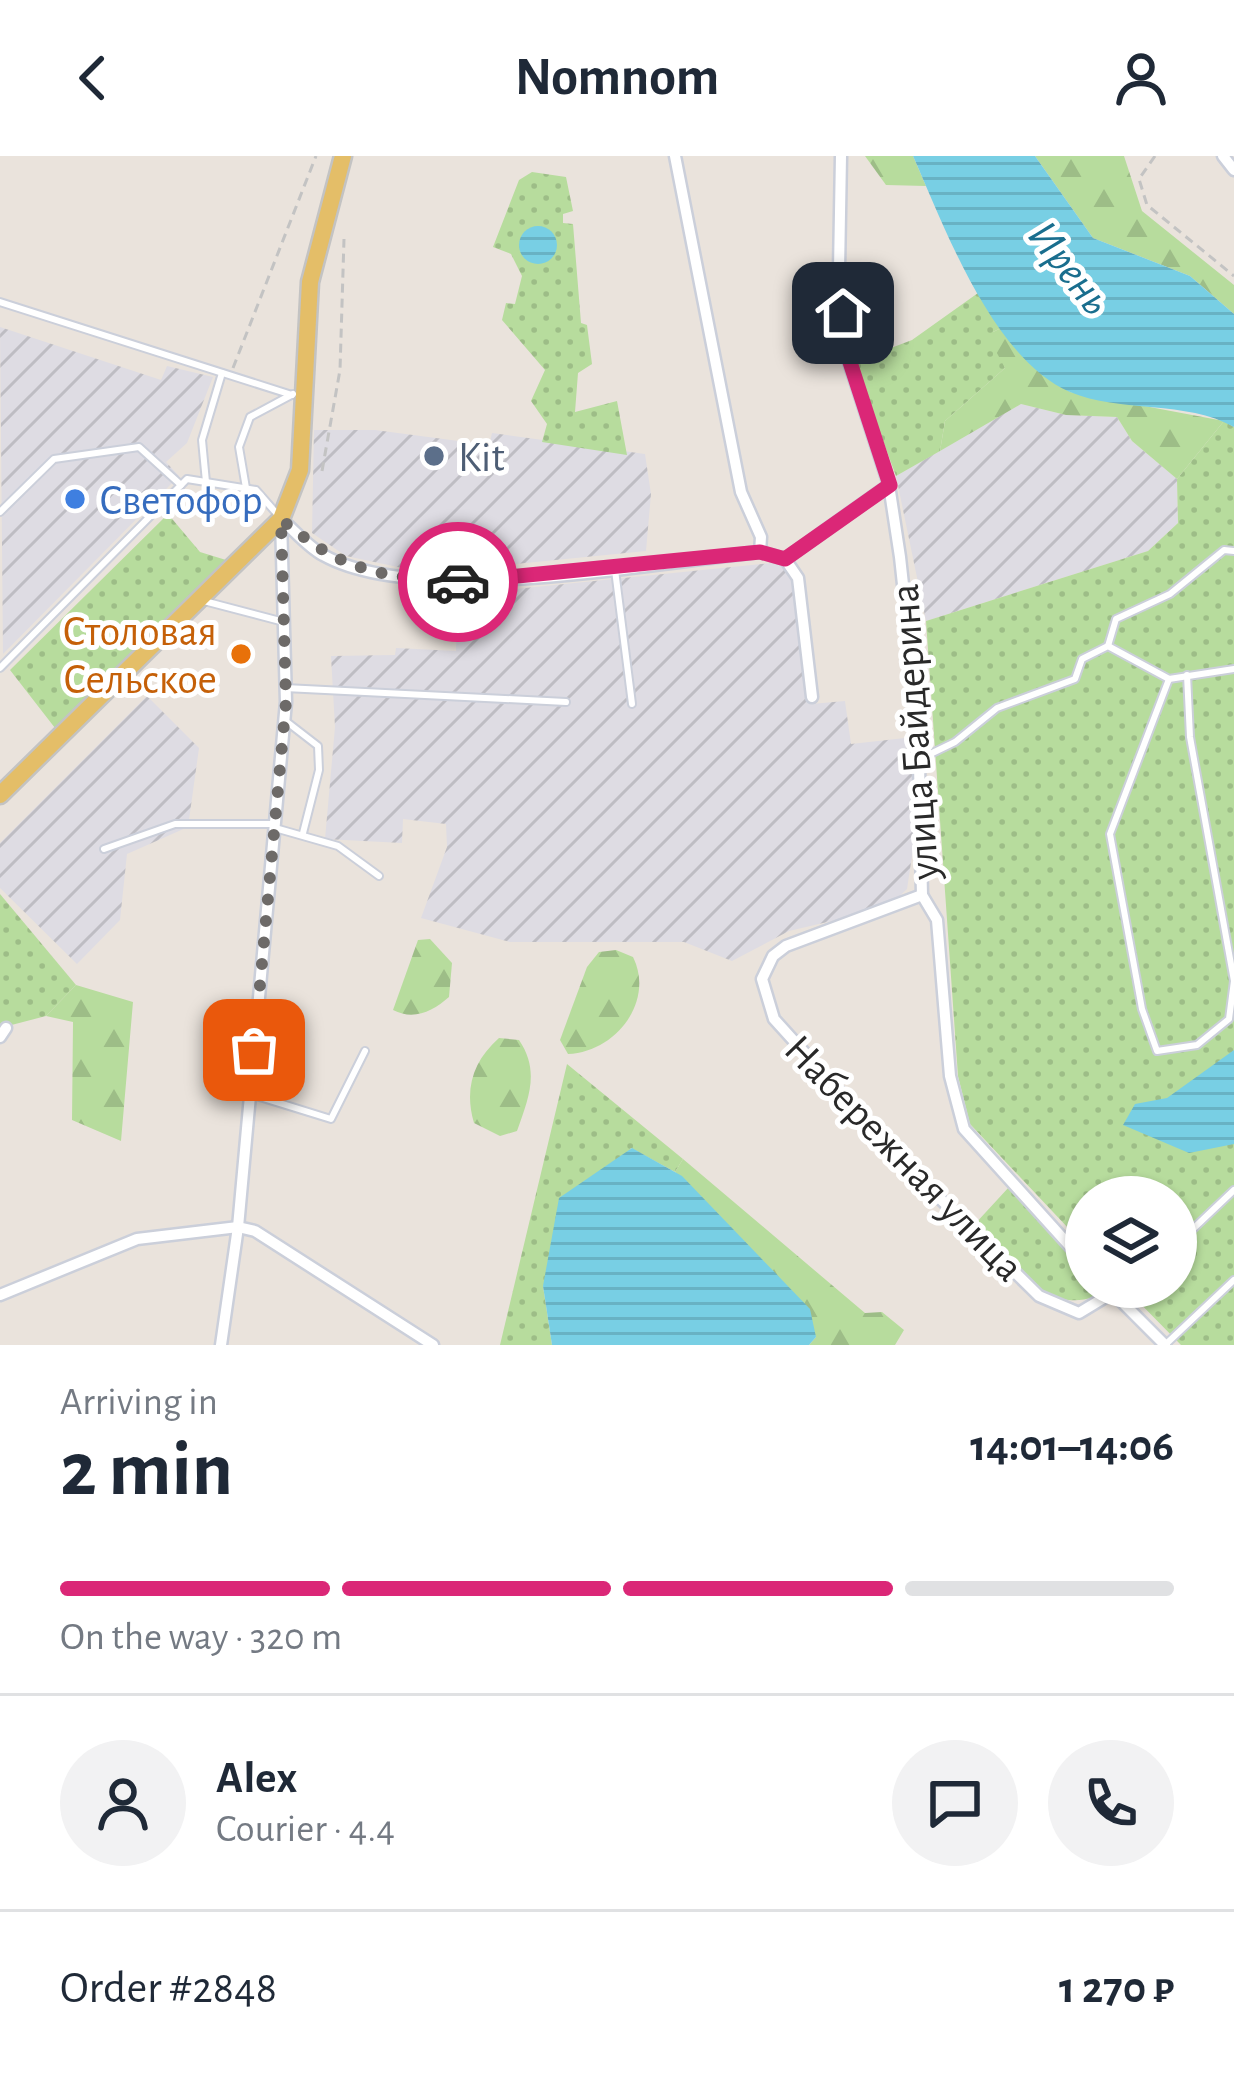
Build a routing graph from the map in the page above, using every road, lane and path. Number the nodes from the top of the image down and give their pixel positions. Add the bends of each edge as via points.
1 (316, 156) edge
2 (343, 156) edge
3 (675, 156) edge
4 (842, 156) edge
5 (1155, 156) edge
6 (1222, 156) edge
7 (1234, 170) edge
8 (344, 239) dead end
9 (1234, 276) edge
10 (0, 302) edge
11 (226, 374) junction
12 (299, 391) junction
13 (322, 471) dead end
14 (206, 482) junction
15 (181, 485) junction
16 (890, 485) junction
17 (245, 488) junction
18 (0, 512) edge
19 (281, 519) junction
20 (1234, 551) edge
21 (760, 552) junction
22 (785, 559) junction
23 (614, 566) junction
24 (200, 601) junction
25 (284, 622) junction
26 (1108, 646) junction
27 (0, 668) edge
28 (1234, 669) edge
29 (1187, 675) junction
30 (1168, 679) junction
31 (285, 688) junction
32 (812, 697) dead end
33 (566, 702) dead end
34 (632, 704) dead end
35 (284, 719) junction
36 (920, 759) junction
37 (0, 795) edge
38 (274, 826) junction
39 (303, 833) junction
40 (104, 849) dead end
41 (379, 876) dead end
42 (922, 895) junction
43 (365, 1051) dead end
44 (250, 1094) junction
45 (1234, 1190) edge
46 (1197, 1225) edge
47 (238, 1227) junction
48 (1065, 1241) edge
49 (1234, 1280) edge
50 (0, 1295) edge
51 (1065, 1307) edge
52 (1127, 1308) edge
53 (221, 1345) edge
54 (433, 1345) edge
55 (1165, 1345) edge

1 - 11 path
2 - 12 main road via 310,282
3 - 21 street
4 - 16 street, улица Байдерина via 847,353
5 - 9 path via 1139,179 1147,205
6 - 7 street
8 - 13 path via 340,370
10 - 11 lane
11 - 12 lane
11 - 14 lane via 202,440
12 - 17 lane via 250,417 239,447
12 - 19 main road via 300,470
14 - 15 lane
14 - 17 lane
15 - 18 lane via 140,447 54,459
15 - 27 lane
16 - 22 street
16 - 36 street, улица Байдерина
17 - 19 lane
19 - 23 street via 323,555 388,577 468,582
19 - 24 main road
19 - 25 street
20 - 26 lane via 1116,620
21 - 22 street
21 - 23 street
22 - 32 street via 798,578
23 - 34 lane
24 - 25 lane
24 - 37 main road
25 - 31 street
26 - 30 lane
26 - 36 lane via 1082,659 1075,679 998,708
28 - 29 lane
29 - 30 lane
29 - 30 lane via 1190,737 1234,981 1229,1018 1197,1045 1156,1051 1110,834
31 - 33 lane
31 - 35 street
35 - 38 street
35 - 39 lane via 318,746
36 - 42 street, улица Байдерина
38 - 39 lane
38 - 40 lane via 175,824
38 - 44 street
39 - 41 lane
42 - 48 street, улица Байдерина via 937,920 950,1076 964,1129
42 - 51 street, Набережная улица via 773,956 762,979 774,1019 907,1166 1039,1296
43 - 44 lane via 331,1119
44 - 47 street
45 - 46 lane
47 - 50 street via 137,1239
47 - 53 street
47 - 54 street
49 - 55 lane
52 - 55 street

